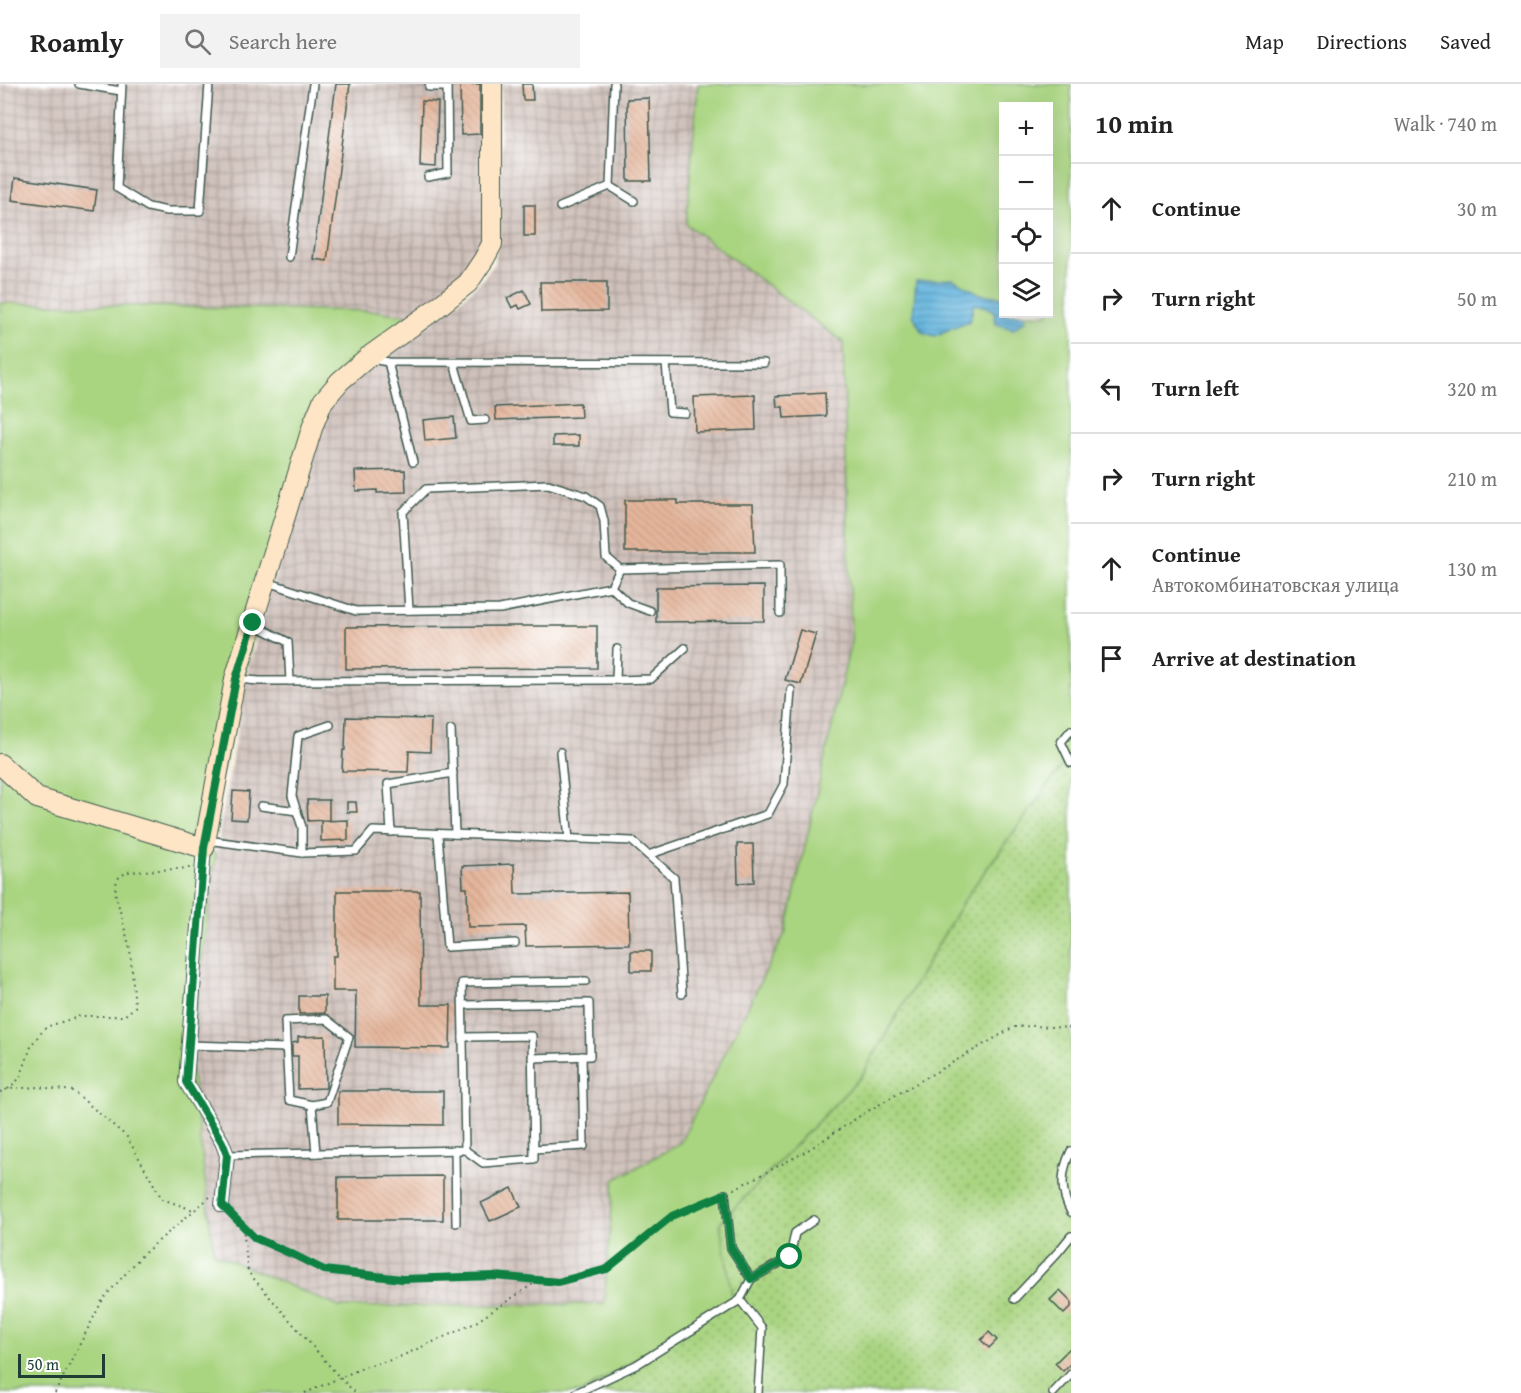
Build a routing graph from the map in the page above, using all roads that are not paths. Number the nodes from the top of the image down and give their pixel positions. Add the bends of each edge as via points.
1 (79, 84) edge
2 (209, 84) edge
3 (313, 84) edge
4 (492, 84) edge
5 (614, 84) edge
6 (447, 86) edge
7 (122, 87) edge
8 (429, 87) dead end
9 (428, 177) dead end
10 (610, 186) junction
11 (634, 201) dead end
12 (560, 207) dead end
13 (289, 257) dead end
14 (366, 358) junction
15 (388, 362) junction
16 (454, 363) junction
17 (666, 363) junction
18 (764, 363) dead end
19 (686, 413) dead end
20 (485, 420) dead end
21 (413, 462) dead end
22 (620, 569) junction
23 (266, 582) junction
24 (611, 587) junction
25 (410, 610) junction
26 (650, 611) dead end
27 (780, 613) dead end
28 (253, 623) junction
29 (685, 648) dead end
30 (617, 649) dead end
31 (236, 679) junction
32 (616, 680) junction
33 (290, 681) junction
34 (791, 690) dead end
35 (330, 725) dead end
36 (451, 730) dead end
37 (1071, 730) edge
38 (560, 752) dead end
39 (1071, 763) edge
40 (0, 764) edge
41 (453, 773) junction
42 (261, 806) dead end
43 (297, 812) junction
44 (391, 832) junction
45 (438, 834) junction
46 (455, 834) junction
47 (569, 839) junction
48 (204, 852) junction
49 (302, 853) junction
50 (648, 855) junction
51 (515, 943) dead end
52 (586, 981) dead end
53 (682, 994) dead end
54 (463, 1005) junction
55 (463, 1037) junction
56 (188, 1046) junction
57 (286, 1048) junction
58 (582, 1056) junction
59 (532, 1058) junction
60 (312, 1105) junction
61 (534, 1149) junction
62 (455, 1150) junction
63 (465, 1150) junction
64 (1071, 1151) edge
65 (316, 1153) junction
66 (227, 1155) junction
67 (725, 1194) road end
68 (222, 1205) road end
69 (1071, 1212) edge
70 (814, 1220) dead end
71 (456, 1223) dead end
72 (1071, 1236) edge
73 (751, 1279) junction
74 (1014, 1299) dead end
75 (740, 1300) junction
76 (1071, 1374) edge
77 (576, 1393) edge
78 (758, 1393) edge
79 (1053, 1393) edge

1 - 7 lane
2 - 7 lane via 200,211 148,207 117,188
3 - 13 lane
4 - 14 street via 492,244 468,282
5 - 10 lane
6 - 8 lane
6 - 9 lane via 447,173
10 - 11 lane
10 - 12 lane
14 - 15 lane
14 - 23 street via 323,401
15 - 16 lane
15 - 21 lane
16 - 17 lane
16 - 20 lane via 471,421
17 - 18 lane
17 - 19 lane via 670,412
22 - 24 lane
22 - 25 lane via 606,557 600,506 586,496 548,484 426,489 403,512
22 - 27 lane via 780,565
23 - 25 lane via 356,611
23 - 28 street
24 - 25 lane via 500,609
24 - 26 lane via 628,603
28 - 31 street
28 - 33 lane via 288,642
29 - 32 lane via 651,679
30 - 32 lane
31 - 33 lane
31 - 48 street
32 - 33 lane
34 - 50 lane via 784,784 768,814
35 - 43 lane via 298,736 292,796
36 - 41 lane
37 - 39 lane via 1061,742
38 - 47 lane
40 - 48 street via 37,798
41 - 44 lane via 388,784
41 - 46 lane
42 - 43 lane
43 - 49 lane via 302,827
44 - 45 lane
44 - 49 lane via 373,831 356,850
45 - 46 lane
45 - 51 lane via 447,947
46 - 47 lane
47 - 50 lane via 632,841
48 - 49 lane
48 - 56 street
50 - 53 lane via 674,878
52 - 54 lane via 462,983
54 - 55 lane
54 - 58 lane via 589,1003 590,1056
55 - 59 lane via 532,1036
55 - 63 lane
56 - 57 lane
56 - 66 street via 186,1082
57 - 60 lane via 289,1100
57 - 60 lane via 285,1021 326,1019 349,1037 327,1101
58 - 59 lane
58 - 61 lane via 584,1146
59 - 61 lane
60 - 65 lane
61 - 63 lane via 534,1159 483,1163
62 - 63 lane
62 - 65 lane
62 - 71 lane
64 - 69 lane via 1065,1164 1063,1190
65 - 66 lane
66 - 68 street
67 - 73 lane via 731,1248
70 - 73 lane via 795,1233 790,1257
72 - 74 lane
73 - 75 lane
75 - 77 lane via 636,1365
75 - 78 lane via 762,1328
76 - 79 lane

